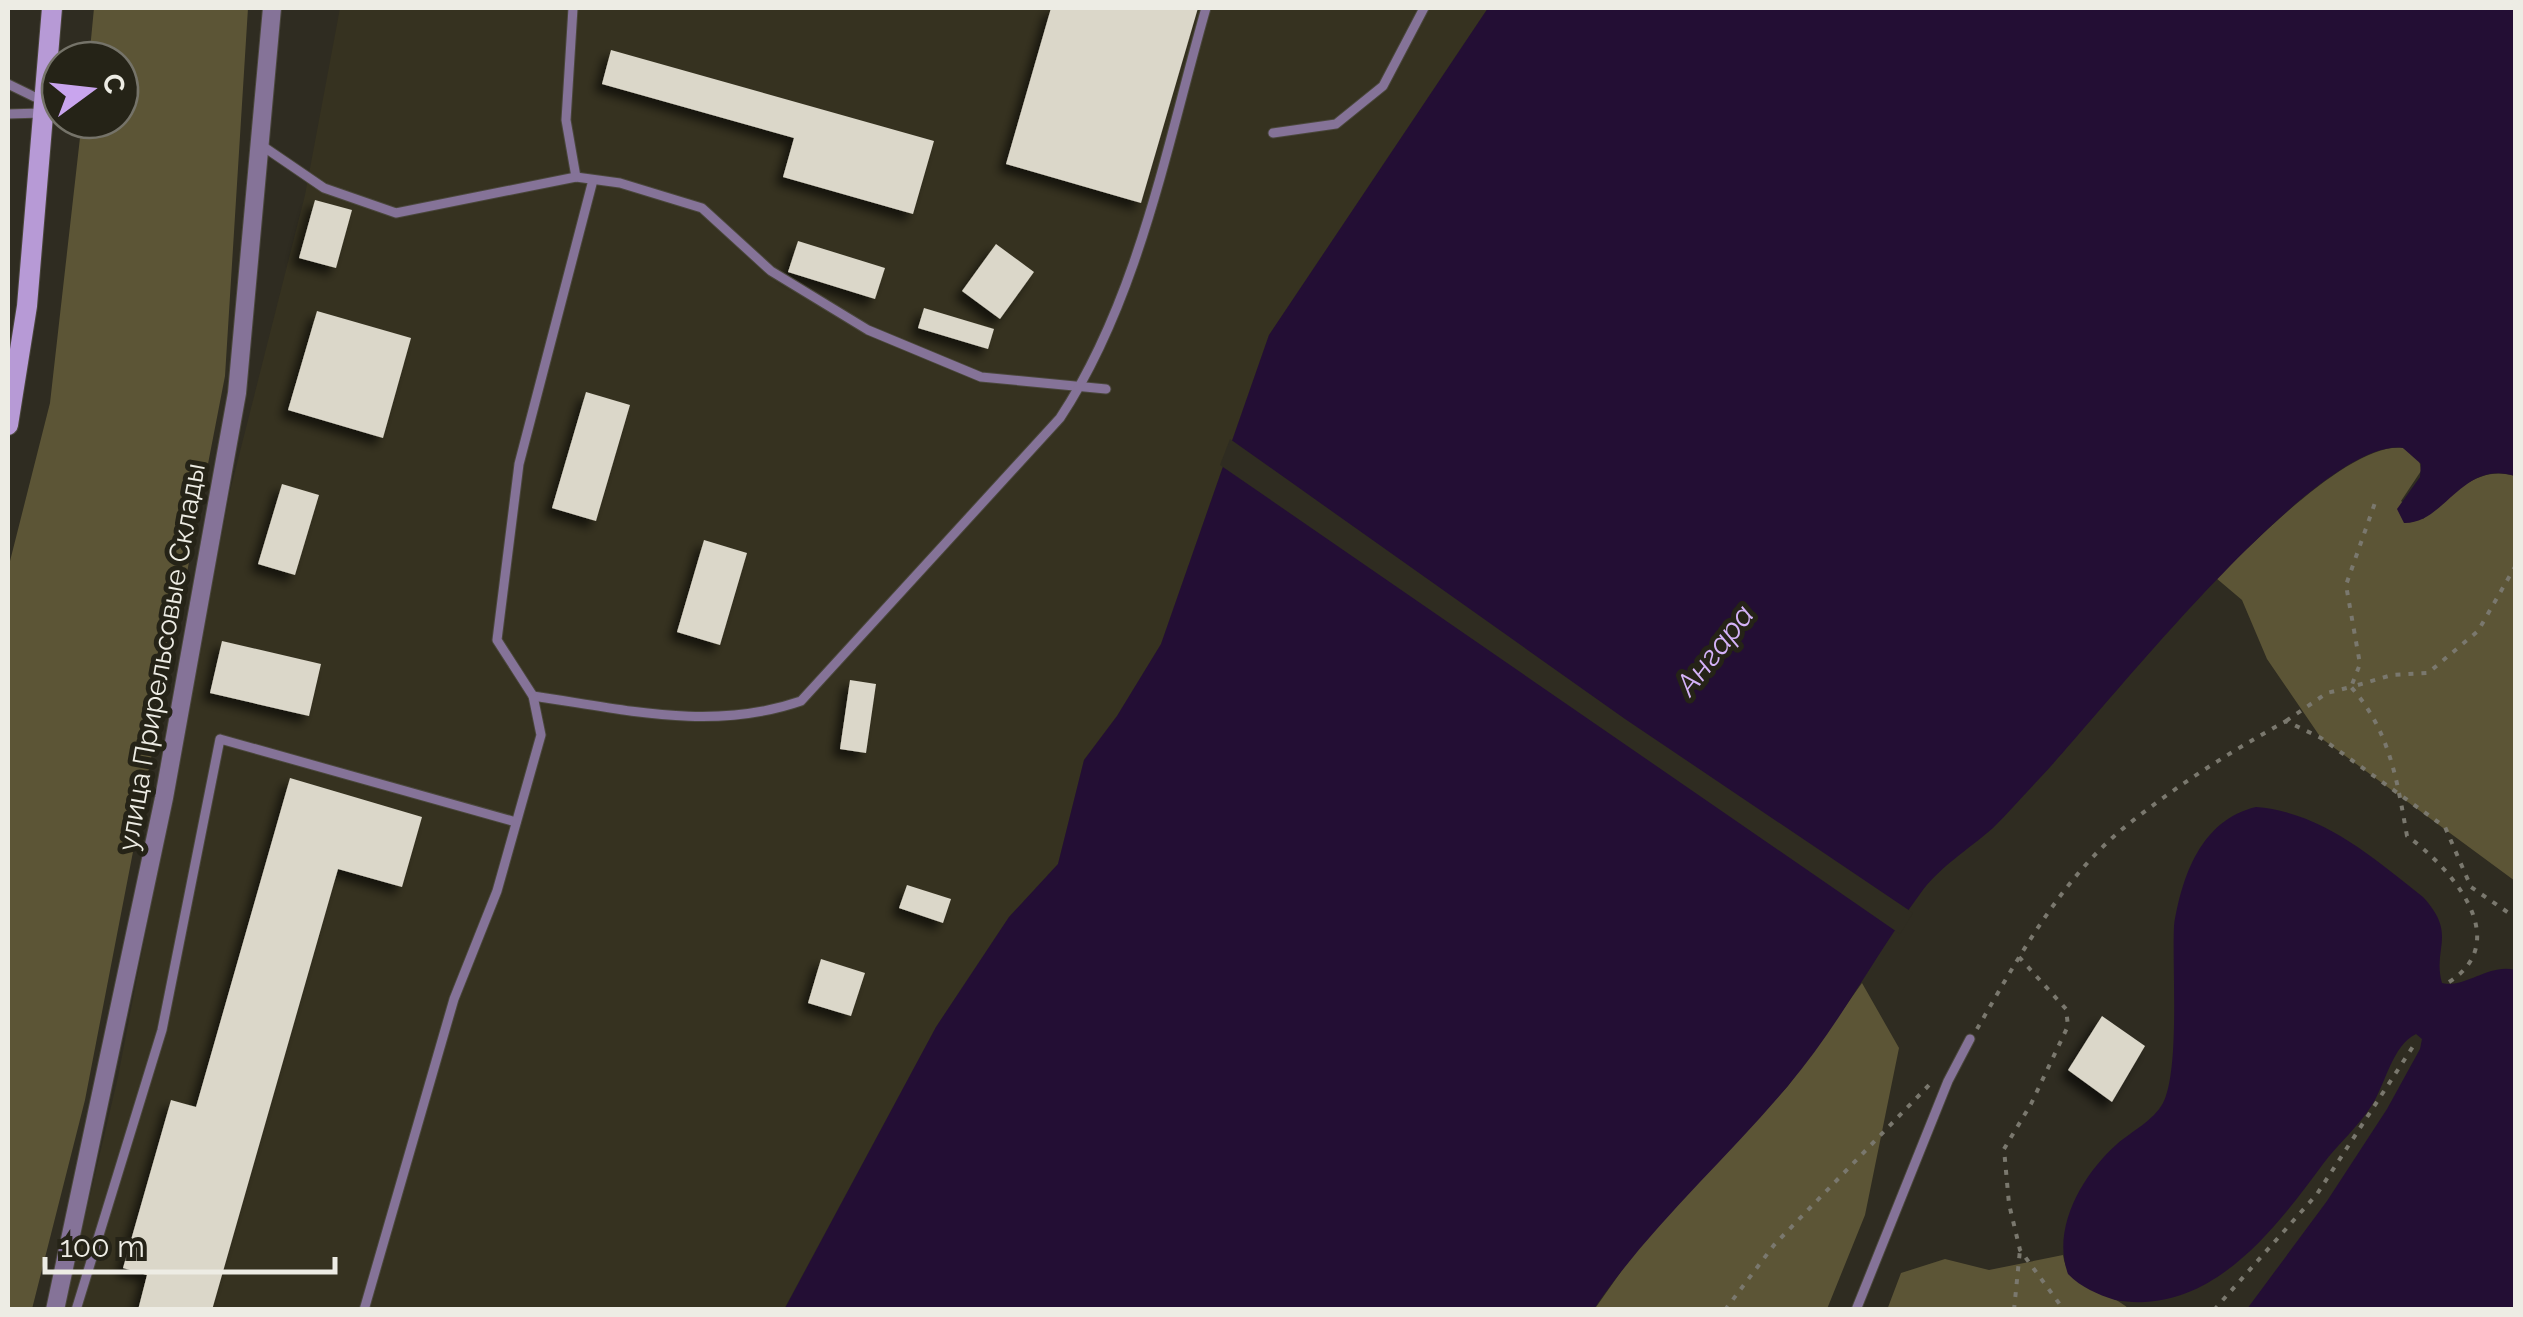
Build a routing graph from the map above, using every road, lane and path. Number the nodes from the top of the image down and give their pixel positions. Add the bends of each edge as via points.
1 (52, 8) edge
2 (272, 8) edge
3 (573, 8) edge
4 (1206, 8) edge
5 (1424, 8) edge
6 (49, 40) edge
7 (8, 84) edge
8 (40, 105) edge
9 (40, 109) edge
10 (8, 114) edge
11 (1273, 133) dead end
12 (41, 140) edge
13 (261, 145) junction
14 (576, 177) junction
15 (593, 180) junction
16 (1081, 387) junction
17 (1106, 389) dead end
18 (8, 425) edge
19 (2376, 500) dead end
20 (2516, 565) edge
21 (2351, 687) junction
22 (533, 696) junction
23 (2286, 722) junction
24 (2400, 794) junction
25 (516, 822) junction
26 (2516, 918) edge
27 (2019, 957) junction
28 (2449, 982) dead end
29 (1970, 1040) joint
30 (2414, 1046) dead end
31 (1937, 1076) dead end
32 (2020, 1250) junction
33 (55, 1310) edge
34 (76, 1310) edge
35 (364, 1310) edge
36 (1724, 1310) edge
37 (1856, 1310) edge
38 (2014, 1310) edge
39 (2064, 1310) edge
40 (2214, 1310) edge

1 - 6 main road
2 - 13 street, улица Прирельсовые Склады
3 - 14 lane via 566,120
4 - 16 lane via 1118,302
5 - 11 lane via 1382,86 1336,124
7 - 8 lane
9 - 10 lane
12 - 18 main road
13 - 14 lane via 324,188 396,213
13 - 33 street, улица Прирельсовые Склады via 238,393 164,798
14 - 15 lane
15 - 16 lane via 702,208 770,272 868,330 982,376
15 - 22 lane via 520,464 497,640
16 - 17 lane
16 - 22 lane via 920,575 800,700 764,714 689,719
19 - 21 path via 2346,585 2360,664
20 - 21 path via 2478,630 2428,673
21 - 23 path via 2327,693
21 - 24 path via 2388,744
22 - 25 lane via 541,735
23 - 24 path via 2322,738
23 - 27 path via 2222,756 2118,833
24 - 26 path via 2446,827 2471,886
24 - 28 path via 2407,836 2438,858 2477,920 2476,953
25 - 34 lane via 220,739 162,1030
25 - 35 lane via 454,1000
27 - 29 path
27 - 32 path via 2066,1009 2068,1026 2004,1150
29 - 37 lane
30 - 40 path via 2317,1194
31 - 36 path via 1774,1245
32 - 38 path
32 - 39 path

